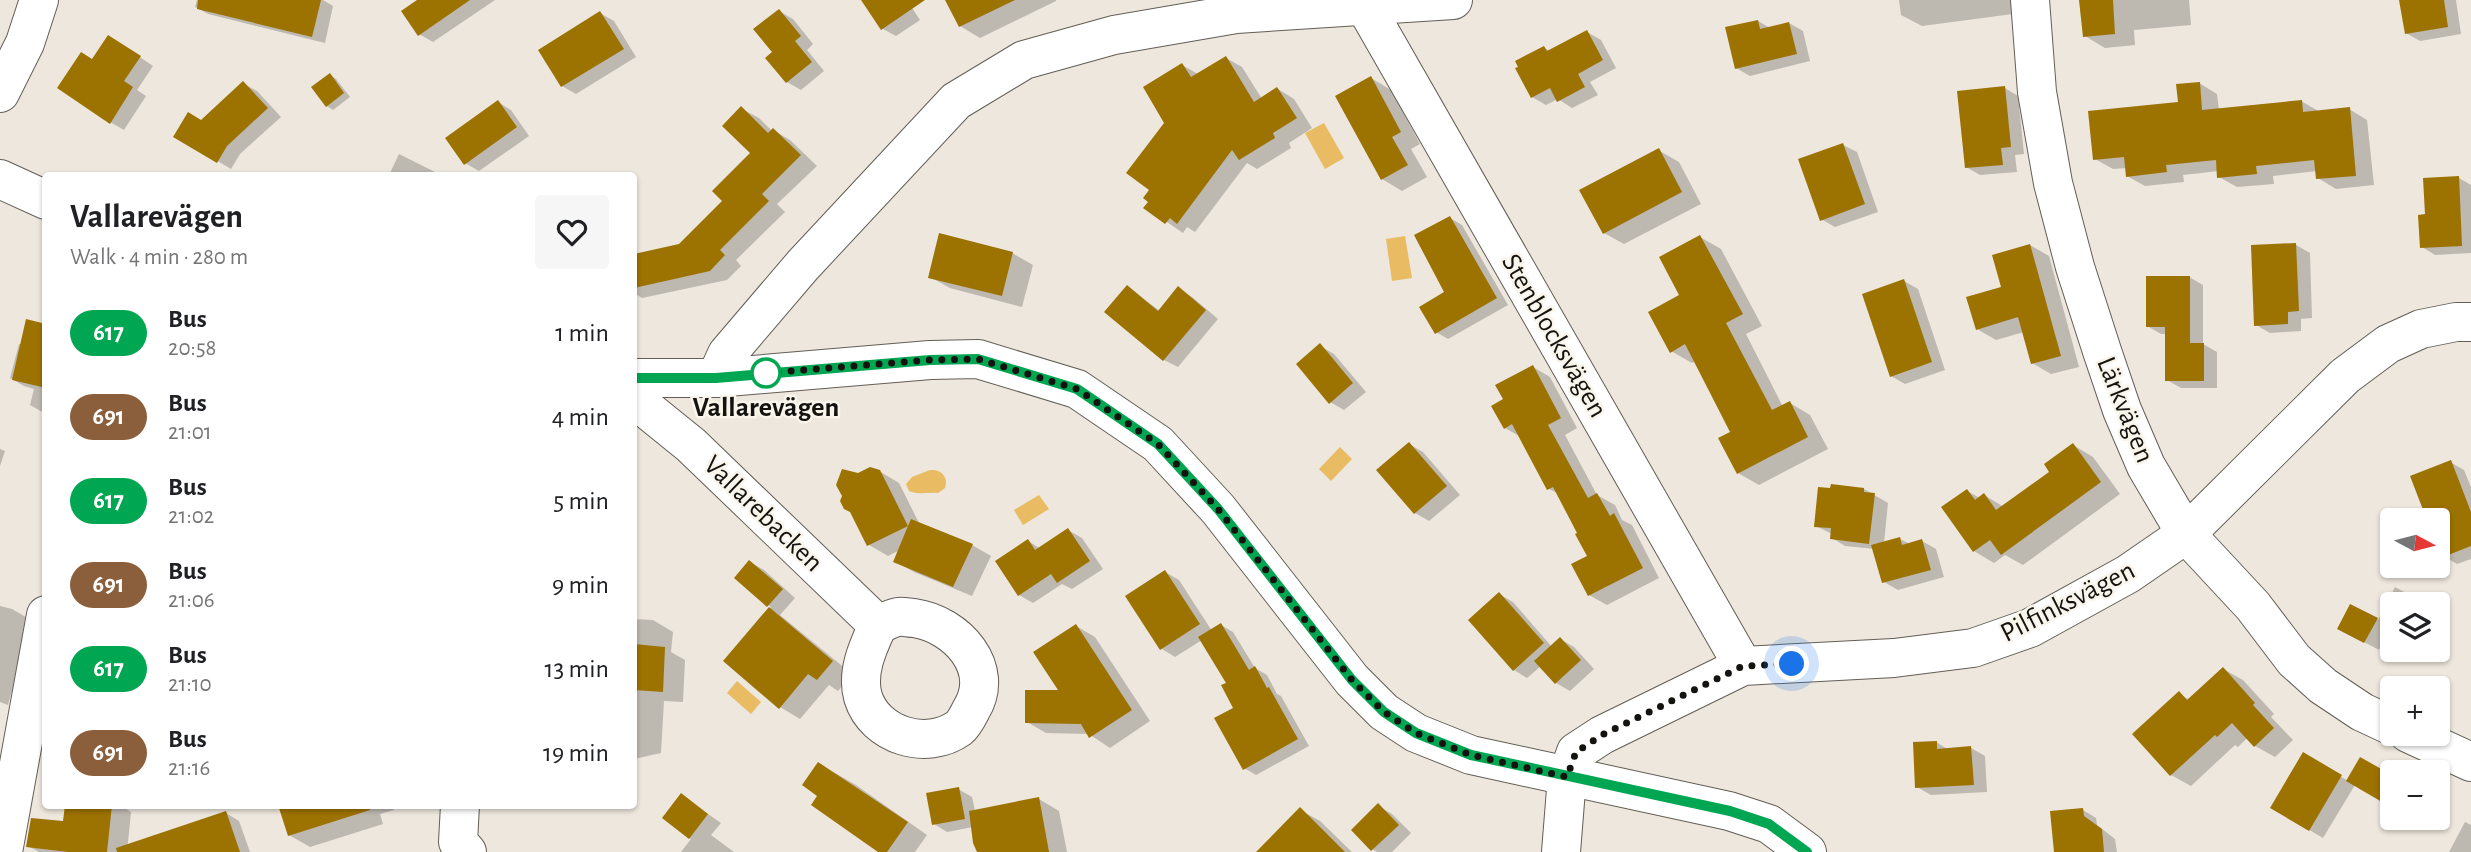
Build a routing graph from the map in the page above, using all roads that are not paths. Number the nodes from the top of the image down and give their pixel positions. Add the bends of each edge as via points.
1 (39, 0) edge
2 (1453, 0) edge
3 (2030, 0) edge
4 (1292, 5) edge
5 (1365, 6) junction
6 (0, 93) edge
7 (0, 178) edge
8 (42, 198) edge
9 (2471, 322) edge
10 (716, 378) junction
11 (637, 402) edge
12 (2186, 534) junction
13 (878, 625) dead end
14 (42, 637) edge
15 (1743, 666) junction
16 (2380, 720) edge
17 (2436, 746) edge
18 (2471, 762) edge
19 (1567, 777) junction
20 (3, 852) edge
21 (1561, 852) edge
22 (1807, 852) edge

1 - 6 street via 25,43
2 - 5 street
3 - 12 street, Lärkvägen via 2043,133 2075,267 2146,467
4 - 5 street
4 - 10 street via 1114,34 1024,60 957,101 803,265 727,355
5 - 15 street, Stenblocksvägen
7 - 8 street
9 - 12 street, Pilfinksvägen via 2421,330 2388,344 2345,376
10 - 11 street via 674,379
10 - 19 street via 978,359 1077,389 1158,444 1218,509 1352,680 1384,712 1416,733 1471,755
11 - 13 street, Vallarebacken via 691,445
12 - 15 street, Pilfinksvägen via 2076,604 2030,628 1973,648 1894,658
12 - 16 street, Lärkvägen via 2253,606 2294,660 2323,687
14 - 20 street
15 - 19 street, Pilfinksvägen via 1593,741 1576,752
17 - 18 street
19 - 21 street, Pilfinksvägen
19 - 22 street via 1730,811 1769,824

